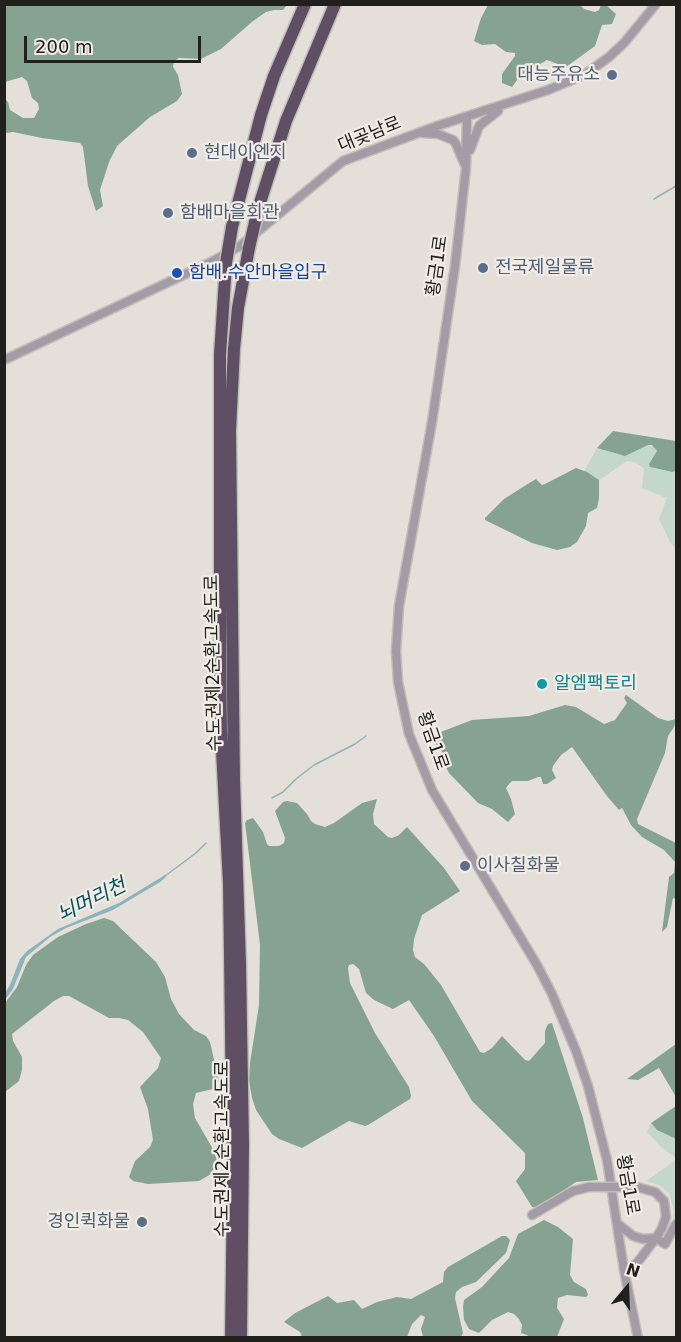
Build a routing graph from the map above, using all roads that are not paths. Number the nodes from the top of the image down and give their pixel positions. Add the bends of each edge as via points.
1 (305, 4) edge
2 (335, 4) edge
3 (656, 4) edge
4 (507, 105) junction
5 (467, 117) junction
6 (419, 133) junction
7 (466, 168) junction
8 (4, 360) edge
9 (532, 1215) dead end
10 (617, 1223) junction
11 (676, 1224) edge
12 (656, 1238) junction
13 (624, 1270) junction
14 (637, 1333) edge
15 (231, 1338) edge
16 (241, 1338) edge
17 (628, 1338) edge

1 - 15 highway, 수도권제2순환고속도로, bridge via 267,95 232,227 220,356 221,731 229,884 233,1187
2 - 16 highway, 수도권제2순환고속도로, bridge via 286,121 258,209 234,349 230,431 243,1145
3 - 4 street, 대곶남로 via 624,43 584,75
4 - 5 street, 대곶남로
4 - 7 street via 478,126
5 - 6 street, 대곶남로
5 - 7 street, 황금1로
6 - 7 street via 453,140
6 - 8 street, 대곶남로 via 343,161 257,234 218,258
7 - 10 street, 황금1로 via 432,422 399,606 398,682 409,734 432,790 517,930 563,1019 588,1086 610,1175
9 - 12 street, bridge via 573,1191 588,1187 637,1187 660,1195 666,1206 665,1222
10 - 12 street via 637,1238
10 - 13 street, 황금1로
11 - 12 street via 665,1244
12 - 13 street via 634,1266
13 - 14 street, 황금1로
14 - 17 street

